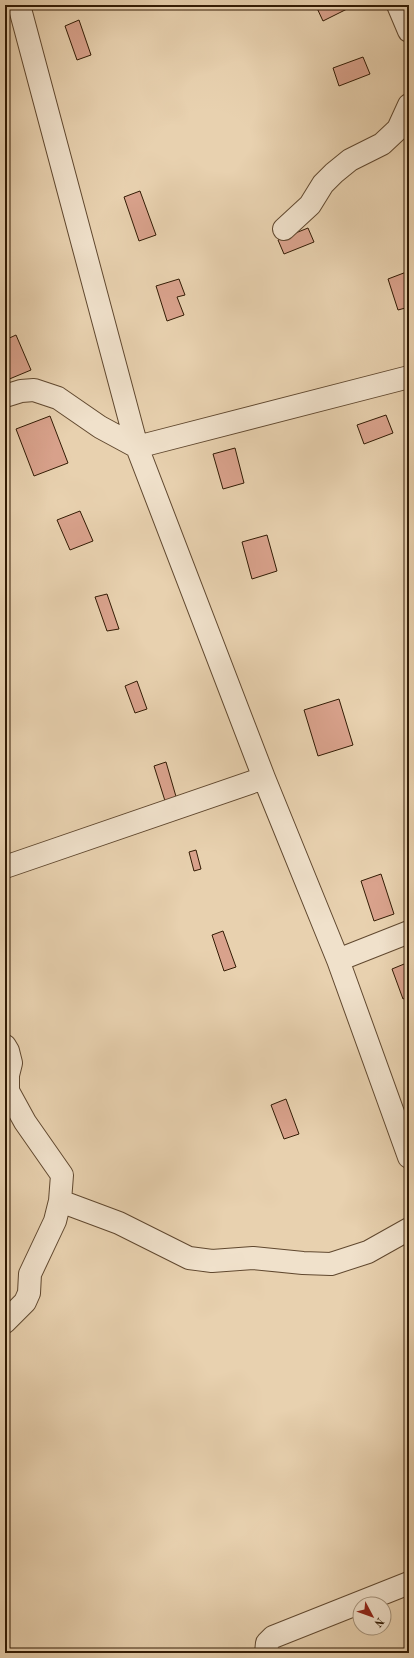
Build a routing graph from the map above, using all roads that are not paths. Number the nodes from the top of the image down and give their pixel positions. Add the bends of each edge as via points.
1 (19, 5) edge
2 (398, 5) edge
3 (409, 30) edge
4 (409, 105) edge
5 (284, 229) dead end
6 (409, 377) edge
7 (5, 396) edge
8 (137, 447) junction
9 (264, 778) junction
10 (5, 867) edge
11 (409, 932) edge
12 (338, 960) junction
13 (5, 1046) edge
14 (409, 1157) edge
15 (60, 1201) junction
16 (409, 1229) edge
17 (5, 1322) edge
18 (409, 1583) edge
19 (266, 1653) edge

1 - 8 street
2 - 3 street
4 - 5 street via 398,129 382,144 350,160 334,173 323,184 310,205
6 - 8 street
7 - 8 street via 34,390 58,398 100,427
8 - 9 street
9 - 10 street
9 - 12 street
11 - 12 street
12 - 14 street
13 - 15 street via 12,1063 8,1075 8,1091 25,1122 62,1175
15 - 16 street via 119,1223 189,1258 212,1261 253,1258 331,1264 368,1252
15 - 17 street via 55,1221 30,1274 26,1302
18 - 19 street via 273,1637 267,1643

